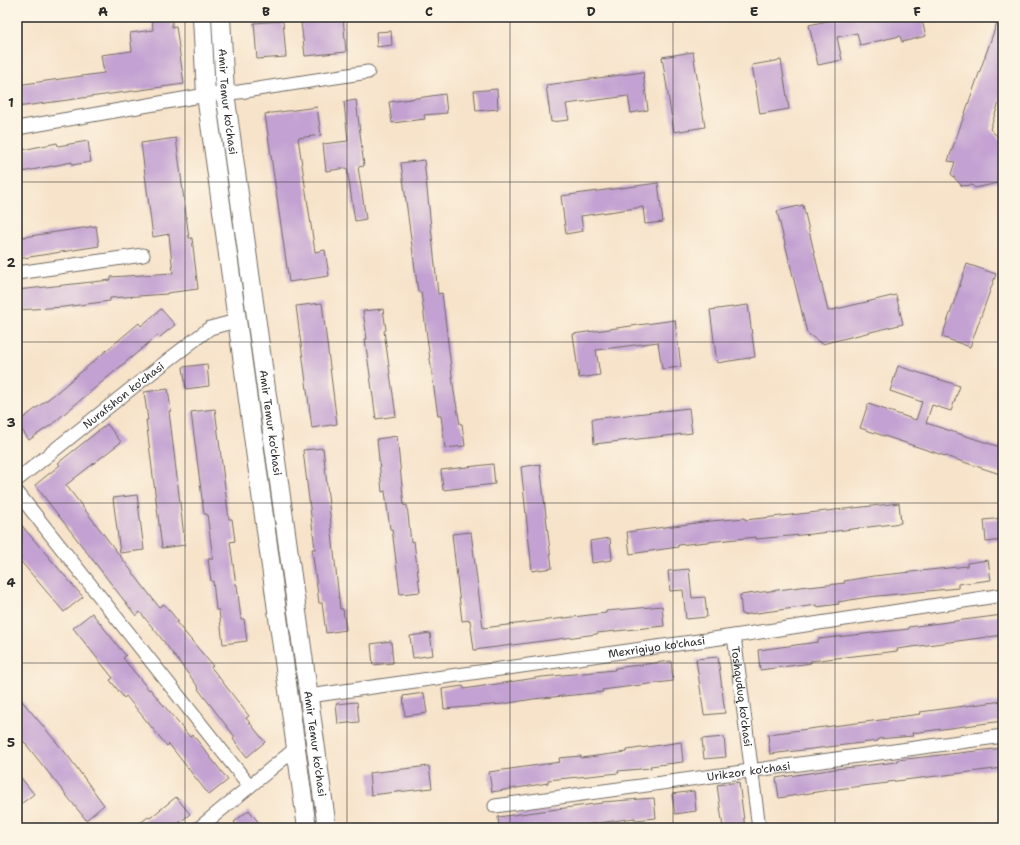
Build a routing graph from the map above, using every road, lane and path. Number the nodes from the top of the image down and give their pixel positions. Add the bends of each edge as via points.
1 (202, 17) edge
2 (221, 17) edge
3 (368, 72) dead end
4 (225, 93) junction
5 (206, 95) junction
6 (17, 128) edge
7 (143, 255) dead end
8 (17, 273) edge
9 (236, 321) junction
10 (17, 480) edge
11 (17, 492) edge
12 (1003, 595) edge
13 (734, 636) junction
14 (309, 696) junction
15 (1003, 736) edge
16 (295, 749) junction
17 (751, 771) junction
18 (249, 785) junction
19 (495, 806) dead end
20 (199, 828) edge
21 (307, 828) edge
22 (327, 828) edge
23 (759, 828) edge

1 - 5 main road, Amir Temur ko'chasi
2 - 4 main road, Amir Temur ko'chasi
3 - 4 street
4 - 5 street
4 - 14 main road, Amir Temur ko'chasi
5 - 6 street
5 - 9 main road, Amir Temur ko'chasi
7 - 8 street
9 - 10 street, Nurafshon ko'chasi via 210,328
9 - 16 main road, Amir Temur ko'chasi
11 - 18 street
12 - 13 street, Mexrigiyo ko'chasi
13 - 14 street, Mexrigiyo ko'chasi
13 - 17 street, Toshquduq ko'chasi
14 - 22 main road, Amir Temur ko'chasi
15 - 17 street, Urikzor ko'chasi
16 - 18 street
16 - 21 main road, Amir Temur ko'chasi
17 - 19 street, Urikzor ko'chasi
17 - 23 street, Toshquduq ko'chasi
18 - 20 street

